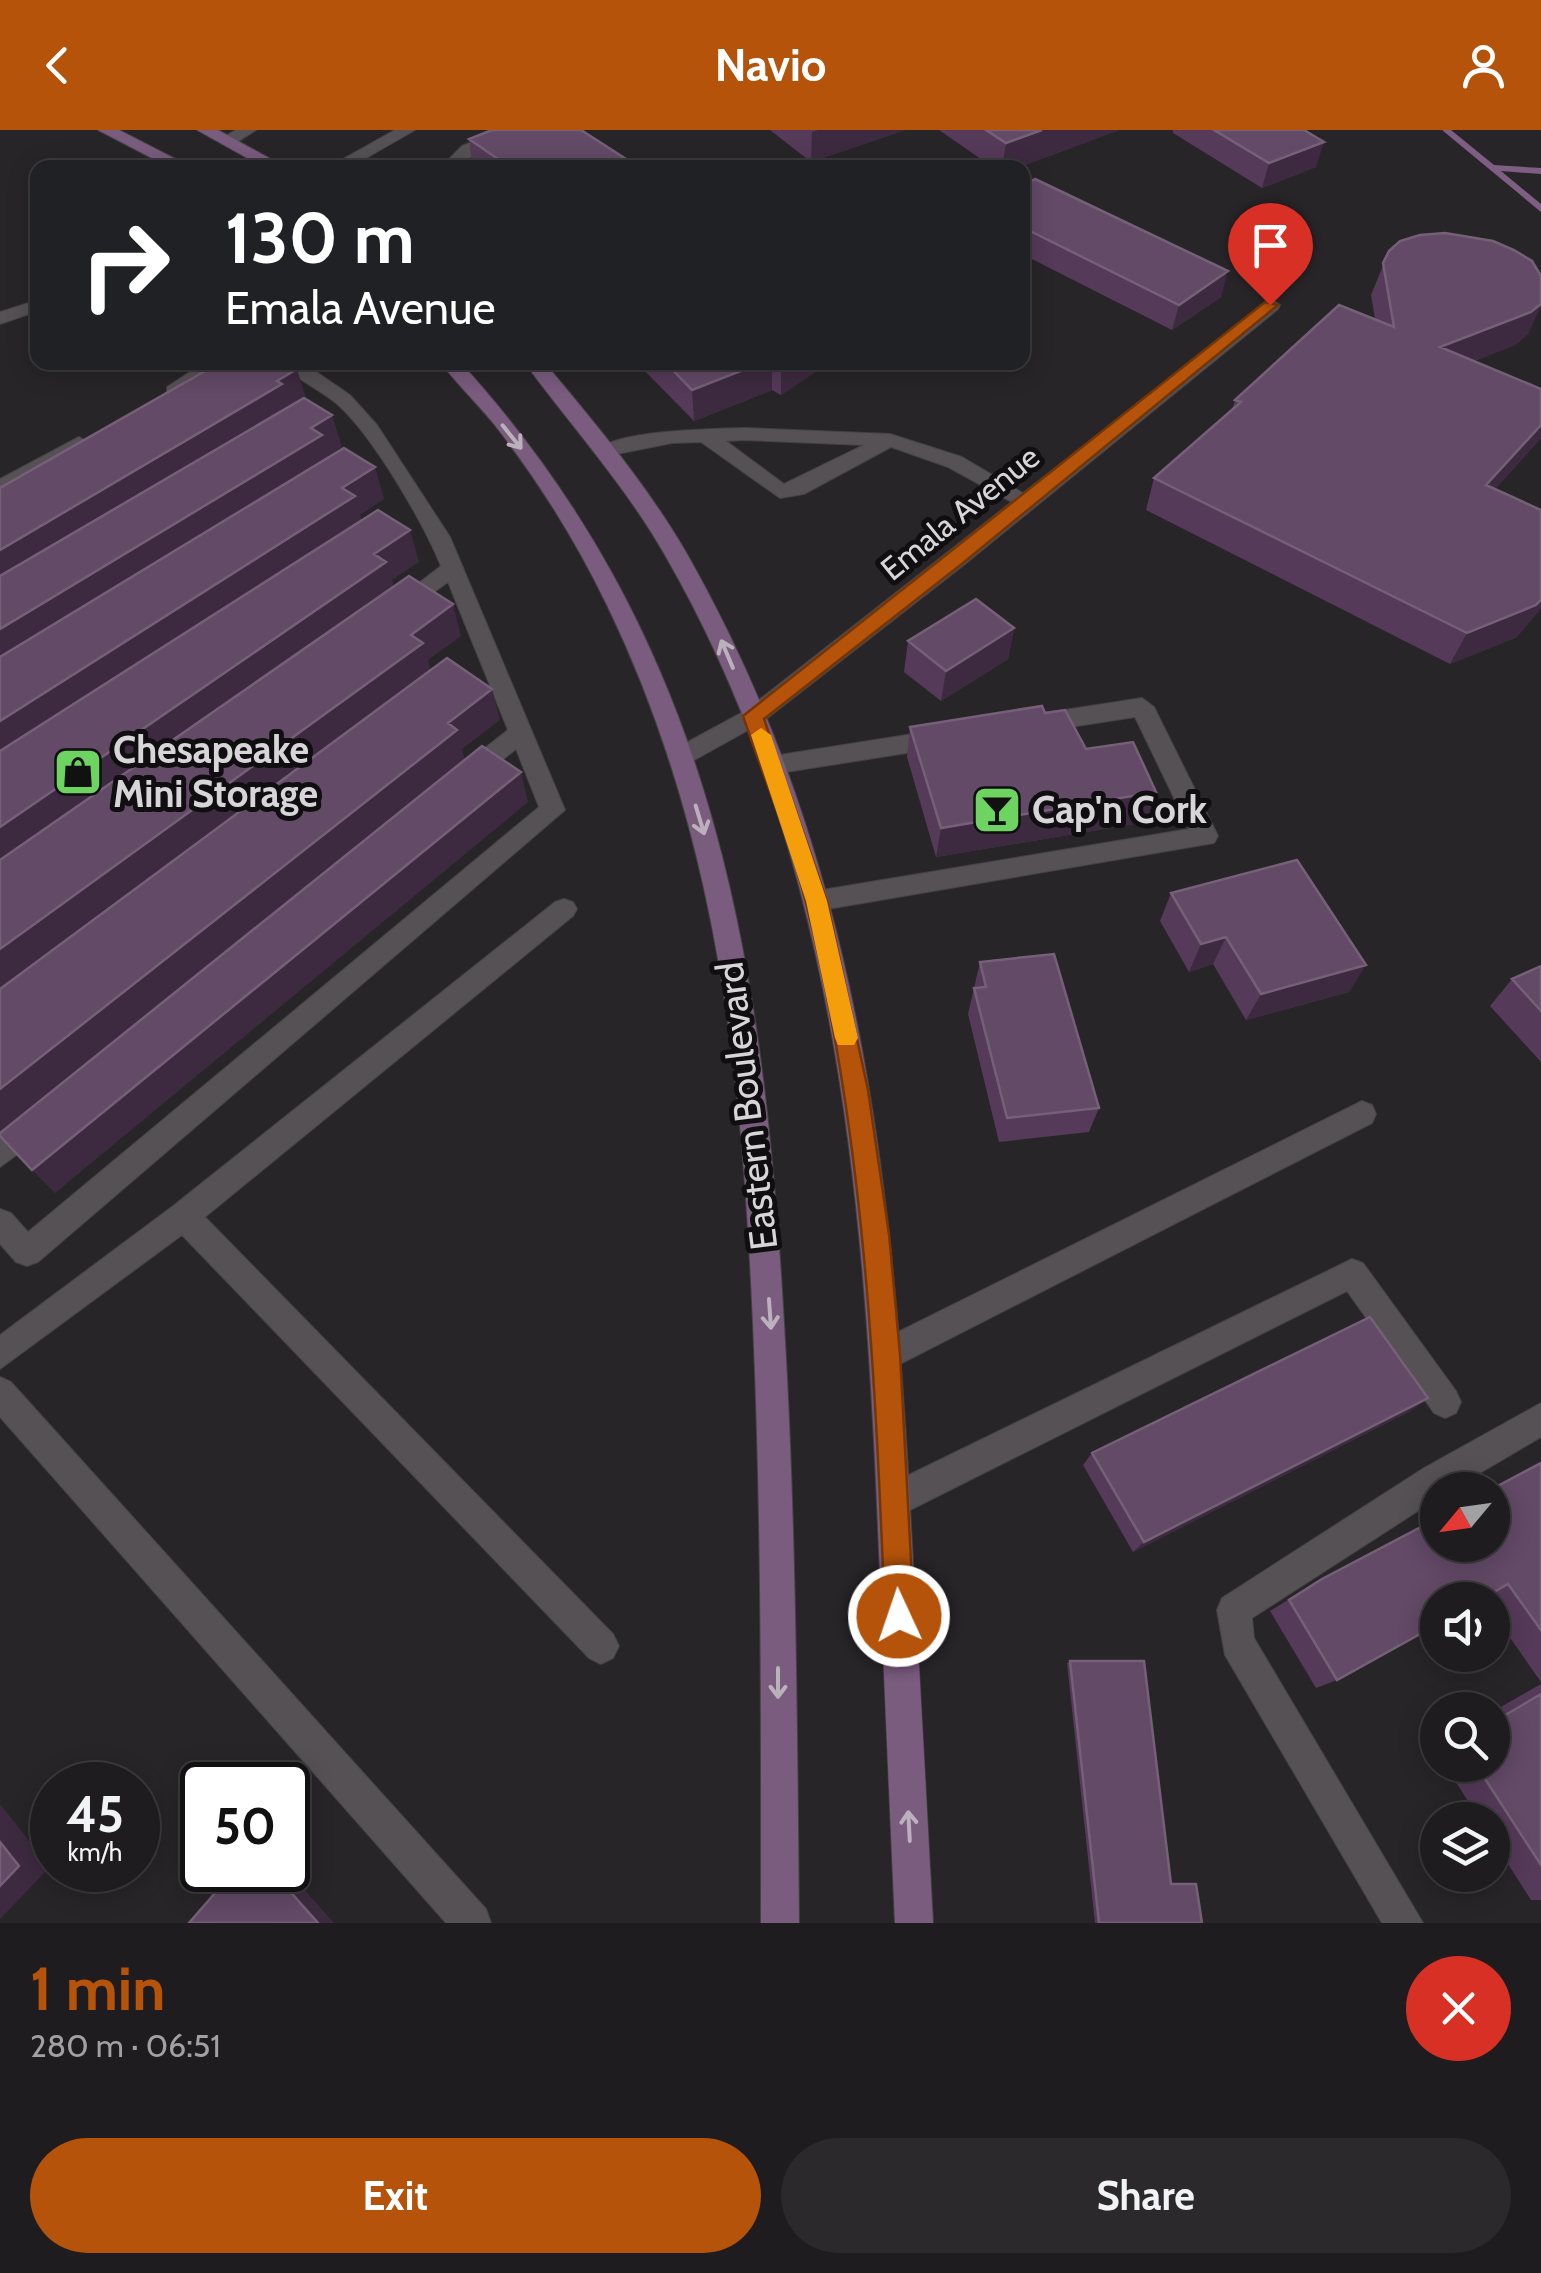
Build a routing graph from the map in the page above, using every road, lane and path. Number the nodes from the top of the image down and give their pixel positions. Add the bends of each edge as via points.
1 (106, 130) edge
2 (205, 130) edge
3 (248, 130) edge
4 (406, 130) edge
5 (514, 130) edge
6 (228, 141) junction
7 (168, 160) edge
8 (264, 160) edge
9 (350, 160) edge
10 (457, 160) edge
11 (1270, 305) dead end
12 (30, 309) edge
13 (0, 318) edge
14 (206, 370) edge
15 (297, 370) edge
16 (455, 370) edge
17 (540, 370) edge
18 (153, 402) edge
19 (102, 430) edge
20 (706, 436) junction
21 (890, 440) junction
22 (608, 450) junction
23 (0, 488) edge
24 (1028, 502) junction
25 (453, 568) junction
26 (372, 626) edge
27 (753, 716) junction
28 (1006, 728) edge
29 (521, 732) junction
30 (967, 734) edge
31 (680, 756) junction
32 (773, 765) junction
33 (444, 794) edge
34 (816, 901) junction
35 (564, 910) dead end
36 (61, 1104) edge
37 (1362, 1114) dead end
38 (0, 1154) edge
39 (184, 1216) junction
40 (0, 1222) edge
41 (0, 1354) edge
42 (887, 1354) junction
43 (0, 1393) edge
44 (1445, 1402) dead end
45 (1541, 1419) edge
46 (894, 1500) junction
47 (601, 1646) dead end
48 (472, 1923) edge
49 (780, 1923) edge
50 (914, 1923) edge
51 (1404, 1923) edge

1 - 7 main road
2 - 6 main road
3 - 6 street
4 - 9 street
5 - 10 street
6 - 8 main road
11 - 24 street, Emala Avenue
12 - 13 street
14 - 18 street
15 - 25 street via 335,404 411,511 442,542
16 -> 31 main road, Eastern Boulevard via 572,522 652,677
17 - 22 main road
19 - 23 street
20 - 21 street
20 - 21 street via 780,492
20 - 22 street
21 - 24 street via 954,462
27 -> 22 main road via 673,547
24 - 27 street, Emala Avenue
25 - 26 street
25 - 29 street via 479,655
27 - 31 street, Emala Avenue
27 - 32 main road
28 - 34 street via 1142,707 1205,836
29 - 33 street
29 - 40 street via 553,810 27,1252
30 - 32 street
31 -> 49 main road, Eastern Boulevard via 719,886 755,1136 771,1325
32 - 34 main road
34 - 42 main road via 856,1090
35 - 39 street
36 - 38 street
37 - 42 street
39 - 41 street
39 - 47 street
42 - 46 main road
43 - 48 street
44 - 46 street via 1352,1273
45 - 51 street via 1234,1610 1237,1643
50 -> 46 main road

